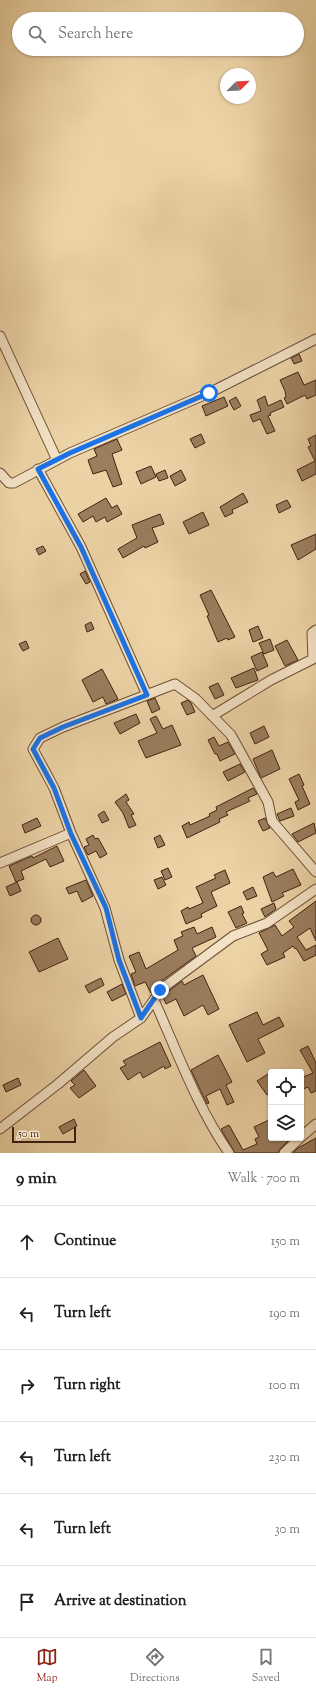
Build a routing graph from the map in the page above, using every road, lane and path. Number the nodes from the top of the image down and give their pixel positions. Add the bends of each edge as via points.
1 (0, 336) edge
2 (316, 339) edge
3 (57, 460) junction
4 (38, 469) junction
5 (0, 473) edge
6 (316, 630) edge
7 (147, 695) junction
8 (212, 716) junction
9 (71, 834) junction
10 (0, 863) edge
11 (316, 872) edge
12 (316, 889) edge
13 (154, 1000) junction
14 (141, 1018) junction
15 (316, 1124) edge
16 (0, 1129) edge
17 (304, 1135) edge
18 (298, 1141) edge
19 (229, 1153) edge
20 (284, 1153) edge

1 - 3 street
2 - 3 street via 209,393
3 - 4 street
4 - 5 street via 9,483
4 - 7 street via 81,547
6 - 8 street via 312,634 313,659 270,680
7 - 8 street via 175,684 196,699
7 - 9 street via 63,727 36,742 33,749 54,788
8 - 11 street via 231,735 268,802 272,821
9 - 10 street
9 - 14 street via 106,908 119,960
12 - 13 street via 267,923 233,936 160,990
13 - 14 street
13 - 19 street via 201,1105
14 - 16 street via 113,1037
15 - 17 street
18 - 20 street

